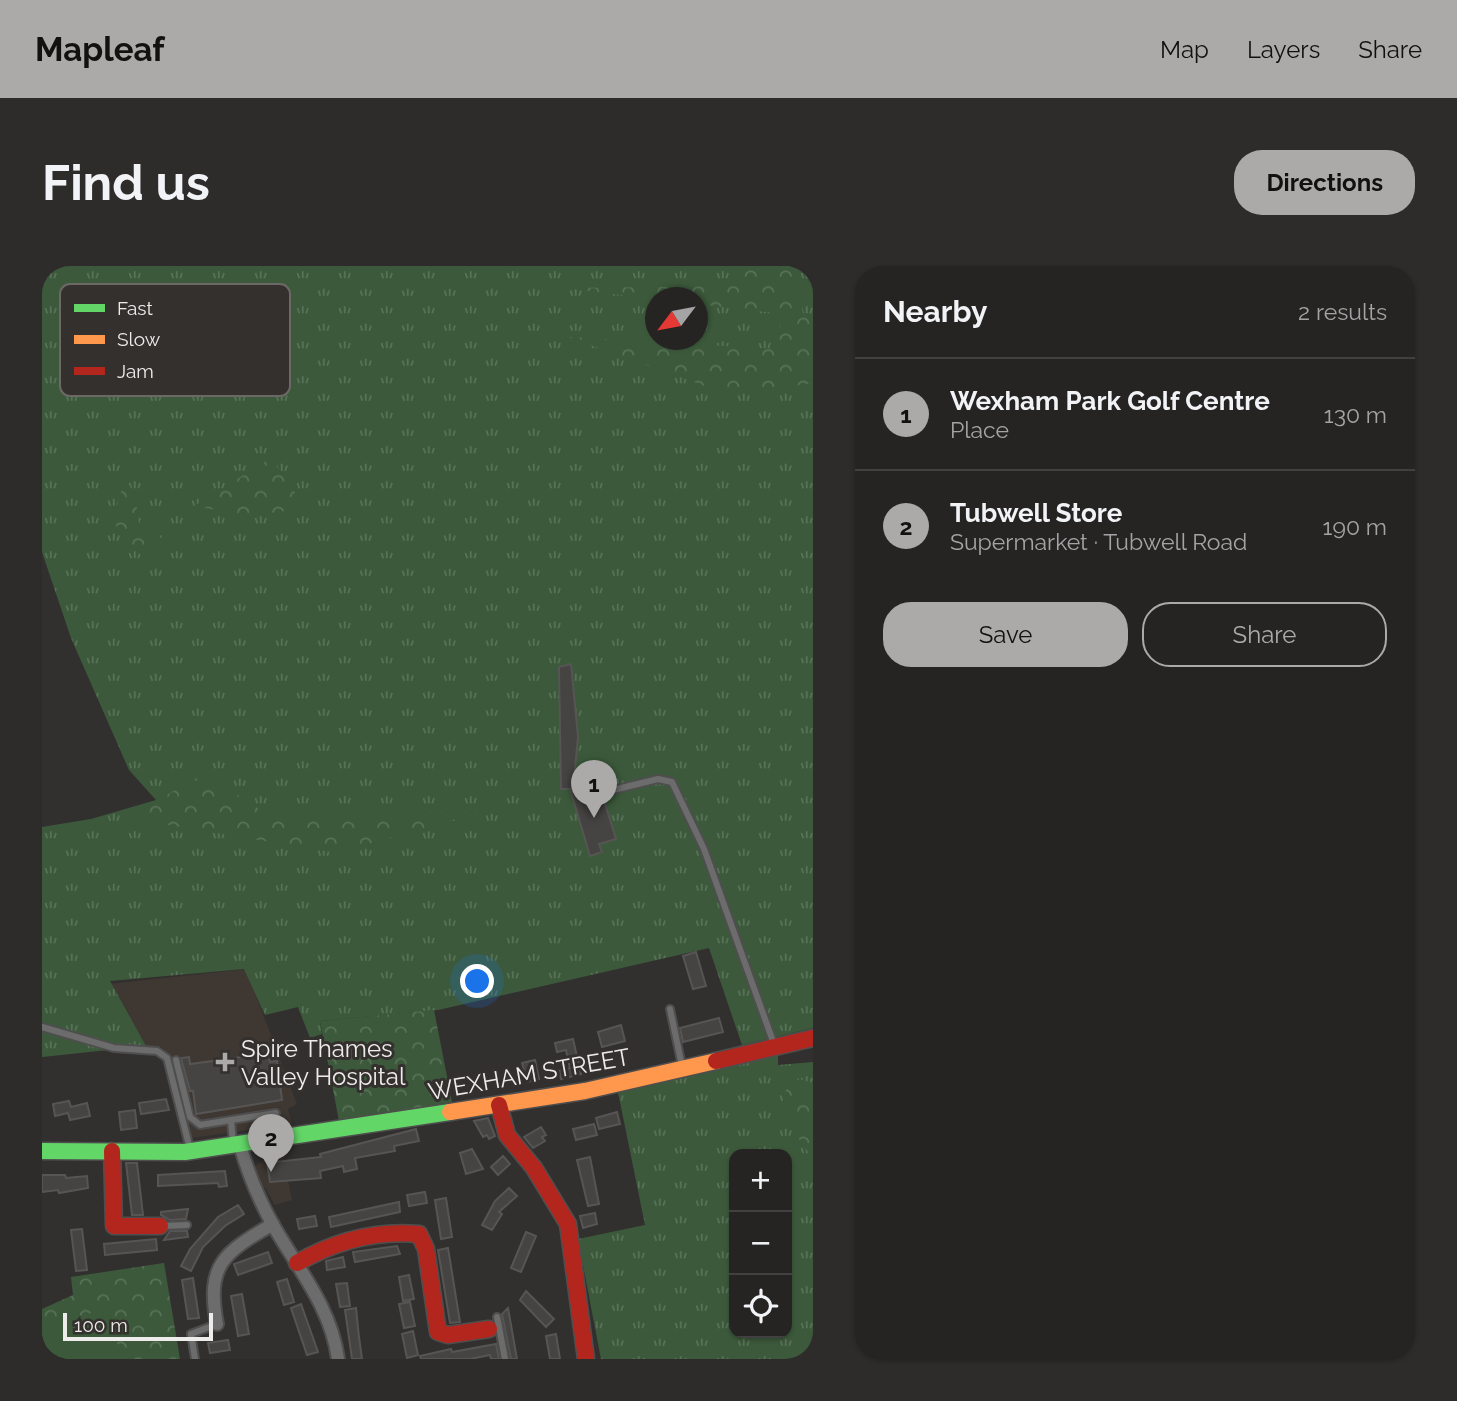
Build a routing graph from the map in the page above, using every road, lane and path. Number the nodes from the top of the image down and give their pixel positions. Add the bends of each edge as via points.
1 (605, 792) dead end
2 (670, 1009) dead end
3 (42, 1027) edge
4 (813, 1038) edge
5 (775, 1046) junction
6 (176, 1059) dead end
7 (682, 1068) junction
8 (499, 1105) junction
9 (276, 1114) dead end
10 (231, 1120) junction
11 (236, 1146) junction
12 (42, 1151) edge
13 (112, 1151) junction
14 (190, 1151) junction
15 (272, 1224) junction
16 (187, 1225) dead end
17 (160, 1226) joint
18 (298, 1263) junction
19 (217, 1324) joint
20 (495, 1324) joint
21 (195, 1359) edge
22 (338, 1359) edge
23 (505, 1359) edge
24 (586, 1359) edge

1 - 5 lane via 658,779 672,782 704,849
2 - 7 lane
3 - 14 lane via 114,1048 157,1051 167,1058
4 - 5 street, WEXHAM STREET
5 - 7 street, WEXHAM STREET
6 - 10 lane via 190,1117 200,1125
7 - 8 street, WEXHAM STREET
8 - 11 street, WEXHAM STREET
8 - 24 street via 507,1135 568,1223
9 - 10 lane
10 - 11 lane
11 - 14 street, WEXHAM STREET
11 - 15 street
12 - 13 street, WEXHAM STREET
13 - 14 street, WEXHAM STREET
13 - 17 street via 114,1226
15 - 18 street
15 - 19 street via 219,1265 213,1290
16 - 17 lane
18 - 20 street via 317,1250 363,1238 403,1231 419,1234 426,1249 438,1332 448,1335
18 - 22 street via 325,1310
19 - 21 lane via 191,1334
20 - 23 lane

